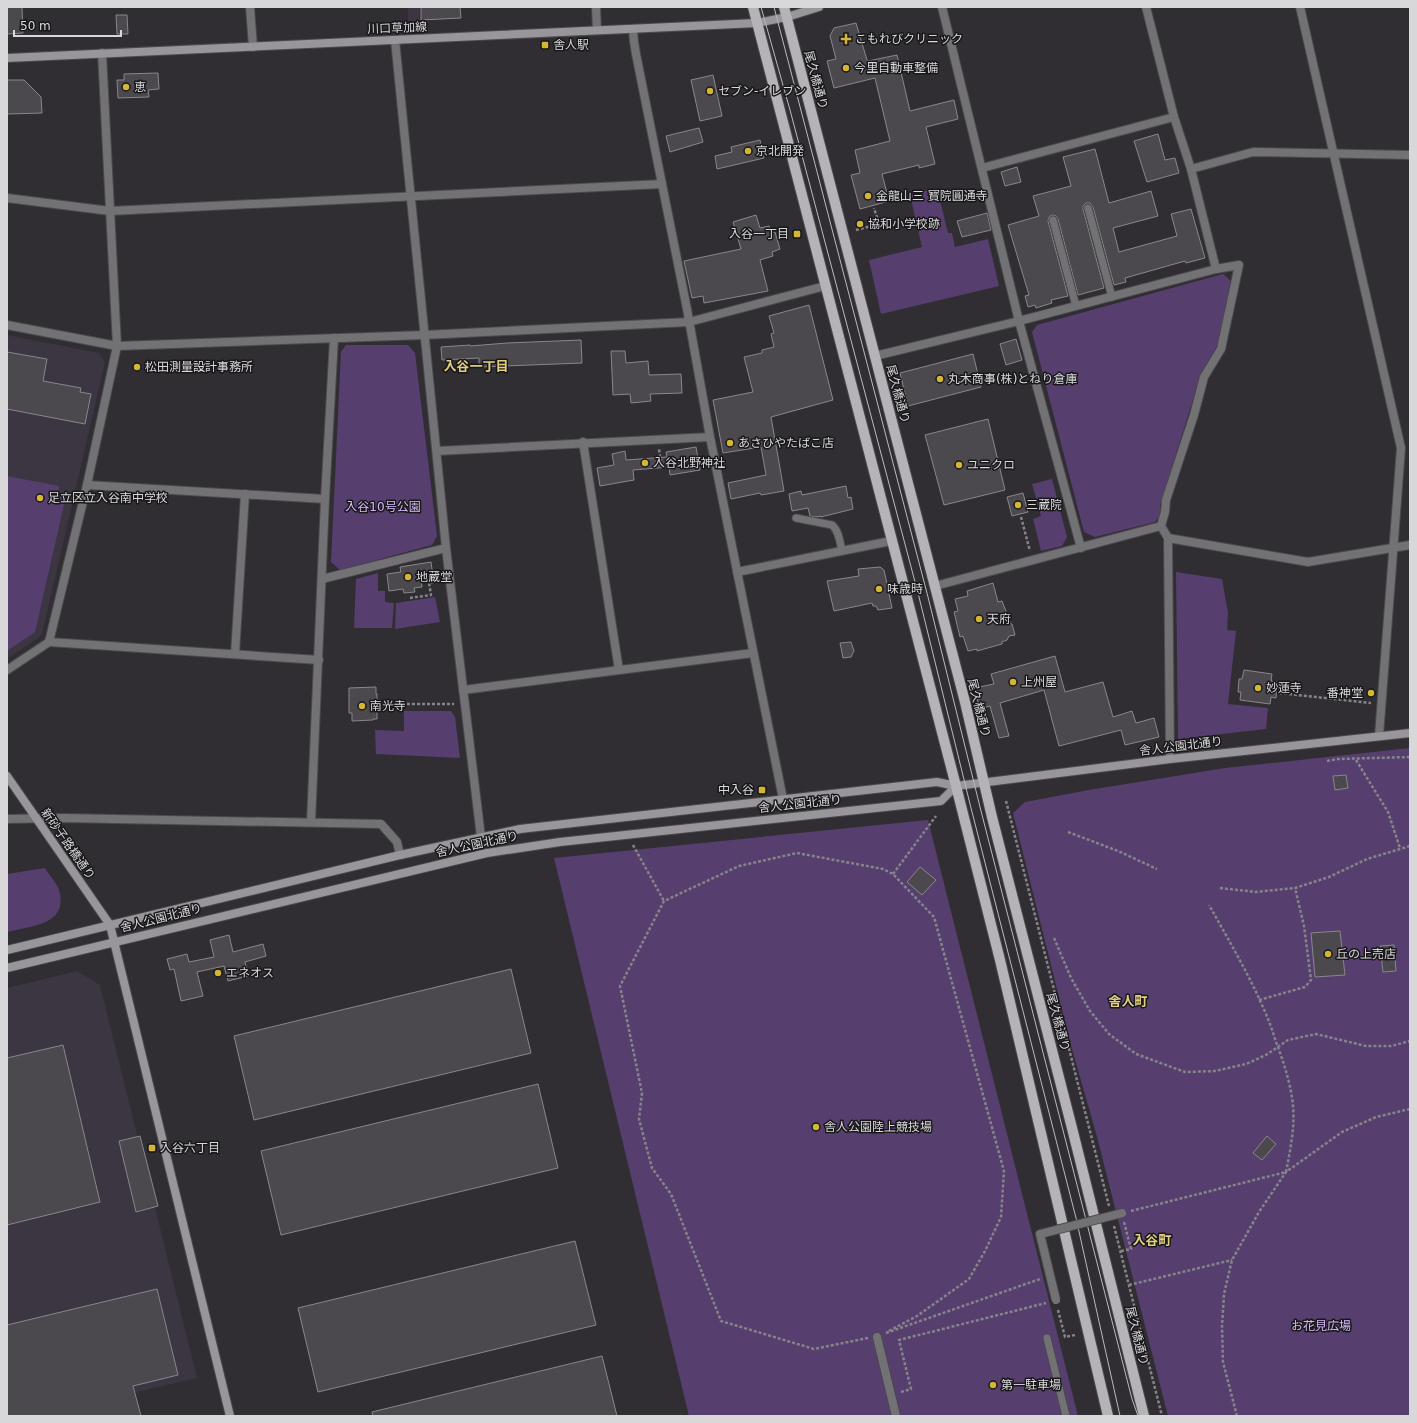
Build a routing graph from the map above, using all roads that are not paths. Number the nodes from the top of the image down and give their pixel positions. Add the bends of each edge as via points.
1 (250, 7) edge
2 (596, 7) edge
3 (753, 7) edge
4 (819, 7) edge
5 (942, 7) edge
6 (1146, 7) edge
7 (1300, 7) edge
8 (785, 12) edge
9 (757, 23) junction
10 (633, 29) junction
11 (597, 30) junction
12 (395, 40) junction
13 (253, 47) junction
14 (102, 53) junction
15 (7, 58) edge
16 (1174, 117) junction
17 (1334, 154) junction
18 (1410, 155) edge
19 (982, 168) junction
20 (1191, 169) junction
21 (662, 184) junction
22 (410, 197) junction
23 (7, 198) edge
24 (1088, 208) dead end
25 (110, 211) junction
26 (1053, 220) dead end
27 (1216, 269) junction
28 (825, 286) junction
29 (1112, 296) junction
30 (1076, 306) junction
31 (1019, 321) junction
32 (689, 322) junction
33 (7, 325) edge
34 (424, 335) junction
35 (334, 338) junction
36 (117, 346) junction
37 (875, 356) junction
38 (710, 437) junction
39 (583, 442) junction
40 (437, 451) junction
41 (87, 485) junction
42 (245, 494) junction
43 (325, 499) junction
44 (796, 518) dead end
45 (1161, 526) junction
46 (1168, 538) junction
47 (891, 541) junction
48 (1410, 545) edge
49 (446, 548) junction
50 (1081, 548) junction
51 (1393, 548) junction
52 (842, 551) junction
53 (737, 572) junction
54 (322, 579) junction
55 (935, 586) junction
56 (49, 642) junction
57 (753, 653) junction
58 (235, 654) junction
59 (319, 660) junction
60 (7, 670) edge
61 (619, 670) junction
62 (462, 690) junction
63 (1410, 733) edge
64 (1379, 736) junction
65 (1170, 759) junction
66 (7, 776) edge
67 (984, 783) junction
68 (956, 786) junction
69 (783, 799) junction
70 (35, 818) junction
71 (7, 819) edge
72 (311, 822) junction
73 (481, 836) junction
74 (400, 855) junction
75 (110, 925) junction
76 (114, 942) junction
77 (7, 950) edge
78 (7, 968) edge
79 (1122, 1213) road end
80 (1056, 1300) road end
81 (877, 1337) road end
82 (1047, 1338) dead end
83 (230, 1416) edge
84 (896, 1416) edge
85 (1066, 1416) edge
86 (1108, 1416) edge
87 (1144, 1416) edge

1 - 13 street
2 - 11 street
3 - 9 main road
4 - 8 street, 川口草加線
5 - 19 street
6 - 16 street
7 - 17 street
8 - 9 street, 川口草加線
8 - 37 main road, 尾久橋通り
9 - 10 street, 川口草加線
9 - 28 main road
10 - 11 street, 川口草加線
10 - 21 street
11 - 12 street, 川口草加線
12 - 13 street, 川口草加線
12 - 22 street
13 - 14 street, 川口草加線
14 - 15 street, 川口草加線
14 - 25 street
16 - 19 street
16 - 20 street
17 - 18 street
17 - 20 street via 1253,152
17 - 51 street via 1401,448
19 - 31 street
20 - 27 street
21 - 22 street
21 - 32 street
22 - 25 street
22 - 34 street
23 - 25 street
24 - 29 lane
25 - 36 street
26 - 30 lane
27 - 29 street
27 - 45 street via 1240,265 1221,349 1204,377 1166,500
28 - 32 street
28 - 47 main road
29 - 30 street
30 - 31 street
31 - 37 street
31 - 50 street
32 - 34 street
32 - 38 street
33 - 36 street
34 - 35 street
34 - 40 street
35 - 36 street
35 - 43 street
36 - 41 street
37 - 55 main road, 尾久橋通り
38 - 39 street
38 - 53 street
39 - 40 street
39 - 61 street
40 - 49 street
41 - 42 street
41 - 56 street
42 - 43 street
42 - 58 street
43 - 54 street
44 - 52 lane via 832,525 839,537
45 - 46 street
45 - 50 street
46 - 51 street via 1308,562
46 - 65 street
47 - 52 street
47 - 68 main road
48 - 51 street
49 - 54 street
49 - 62 street
50 - 55 street
51 - 64 street
52 - 53 street
53 - 57 street
54 - 59 street
55 - 67 main road, 尾久橋通り
56 - 58 street
56 - 60 street
57 - 61 street
57 - 69 street
58 - 59 street
59 - 72 street
61 - 62 street
62 - 73 street
63 - 64 street, 舎人公園北通り
64 - 65 street, 舎人公園北通り
65 - 67 street, 舎人公園北通り
66 - 70 street, 新砂子路橋通り
67 - 68 street, 舎人公園北通り
67 - 87 main road, 尾久橋通り
68 - 69 street, 舎人公園北通り via 937,782
68 - 76 street, 舎人公園北通り via 941,801 560,842 487,853
68 - 86 main road
69 - 73 street, 舎人公園北通り via 567,823
70 - 71 street
70 - 72 street
70 - 75 street, 新砂子路橋通り
72 - 74 street via 381,824 397,842
73 - 74 street, 舎人公園北通り
74 - 75 street, 舎人公園北通り
75 - 76 street
75 - 77 street, 舎人公園北通り
76 - 78 street, 舎人公園北通り
76 - 83 street
79 - 80 street, bridge via 1040,1234
81 - 84 street
82 - 85 lane

